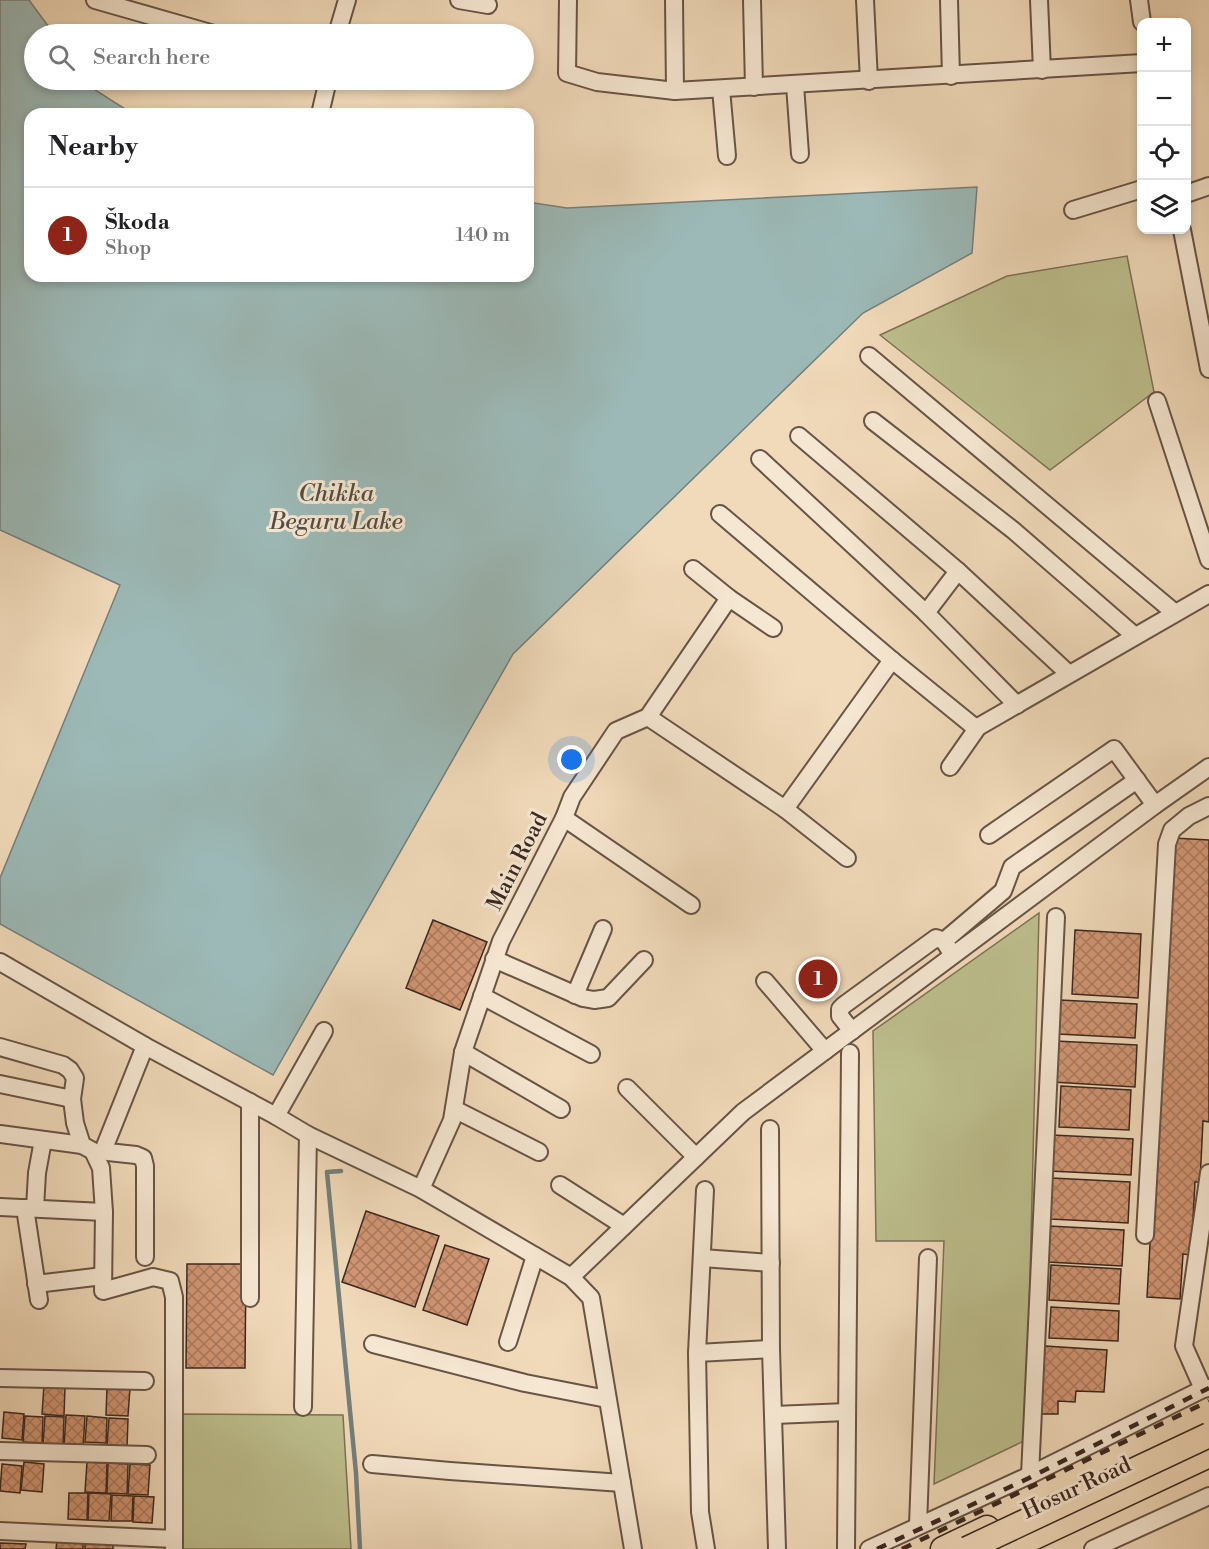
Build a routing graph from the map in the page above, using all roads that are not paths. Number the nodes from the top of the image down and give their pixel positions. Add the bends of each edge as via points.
1 (95, 0) edge
2 (347, 0) edge
3 (459, 0) edge
4 (568, 0) edge
5 (674, 0) edge
6 (752, 0) edge
7 (865, 0) edge
8 (949, 0) edge
9 (1040, 0) edge
10 (1139, 0) edge
11 (488, 5) dead end
12 (1141, 18) edge
13 (179, 24) edge
14 (340, 24) edge
15 (1137, 63) edge
16 (1042, 70) junction
17 (951, 76) junction
18 (868, 81) junction
19 (795, 85) junction
20 (754, 87) junction
21 (721, 89) junction
22 (326, 90) edge
23 (675, 91) junction
24 (322, 108) edge
25 (800, 154) dead end
26 (728, 156) dead end
27 (1209, 186) edge
28 (1137, 191) edge
29 (1191, 192) edge
30 (1073, 210) dead end
31 (1183, 234) edge
32 (868, 356) dead end
33 (1209, 369) edge
34 (1157, 400) dead end
35 (873, 421) dead end
36 (799, 436) dead end
37 (760, 459) dead end
38 (720, 513) dead end
39 (1209, 560) edge
40 (693, 569) dead end
41 (958, 571) junction
42 (1209, 594) edge
43 (729, 598) junction
44 (926, 613) junction
45 (1175, 613) junction
46 (773, 628) dead end
47 (1135, 636) junction
48 (892, 660) junction
49 (1069, 674) junction
50 (1017, 705) junction
51 (648, 717) junction
52 (978, 727) junction
53 (950, 767) dead end
54 (1209, 767) edge
55 (1137, 780) junction
56 (1155, 805) junction
57 (1209, 806) edge
58 (785, 808) junction
59 (564, 818) junction
60 (989, 835) dead end
61 (847, 858) dead end
62 (691, 905) dead end
63 (1056, 917) dead end
64 (603, 929) dead end
65 (949, 948) junction
66 (494, 959) junction
67 (644, 960) dead end
68 (0, 962) edge
69 (765, 981) dead end
70 (575, 995) junction
71 (482, 996) junction
72 (852, 1031) junction
73 (324, 1032) dead end
74 (145, 1046) junction
75 (0, 1047) edge
76 (825, 1051) junction
77 (463, 1052) junction
78 (850, 1053) dead end
79 (591, 1054) dead end
80 (0, 1084) edge
81 (627, 1088) dead end
82 (72, 1099) junction
83 (250, 1102) junction
84 (454, 1109) junction
85 (561, 1109) dead end
86 (276, 1116) junction
87 (770, 1129) dead end
88 (0, 1134) edge
89 (308, 1135) junction
90 (43, 1140) junction
91 (82, 1145) junction
92 (539, 1152) dead end
93 (696, 1157) junction
94 (1209, 1173) edge
95 (560, 1185) dead end
96 (421, 1189) junction
97 (705, 1190) dead end
98 (0, 1207) edge
99 (30, 1208) junction
100 (104, 1212) junction
101 (624, 1226) junction
102 (1145, 1235) dead end
103 (535, 1256) junction
104 (145, 1257) dead end
105 (702, 1258) junction
106 (928, 1258) dead end
107 (771, 1263) junction
108 (103, 1276) junction
109 (571, 1277) junction
110 (250, 1298) dead end
111 (508, 1342) dead end
112 (373, 1344) dead end
113 (771, 1348) junction
114 (698, 1353) junction
115 (0, 1378) edge
116 (145, 1381) dead end
117 (1207, 1385) edge
118 (607, 1399) junction
119 (303, 1407) dead end
120 (847, 1412) junction
121 (774, 1415) junction
122 (1205, 1430) edge
123 (0, 1451) edge
124 (147, 1455) dead end
125 (1209, 1455) edge
126 (372, 1464) dead end
127 (1209, 1466) edge
128 (1030, 1475) junction
129 (622, 1482) junction
130 (1209, 1496) edge
131 (918, 1525) junction
132 (0, 1531) edge
133 (174, 1544) edge
134 (633, 1549) edge
135 (706, 1549) edge
136 (777, 1549) edge
137 (846, 1549) edge
138 (869, 1549) edge
139 (943, 1549) edge
140 (967, 1549) edge
141 (1009, 1549) edge
142 (1032, 1549) edge
143 (1093, 1549) edge

1 - 13 street
2 - 14 street
3 - 11 street
4 - 23 street via 567,73 597,82
5 - 23 street
6 - 20 street
7 - 18 street
8 - 17 street
9 - 16 street
10 - 12 street
15 - 16 street
16 - 17 street
17 - 18 street
18 - 19 street
19 - 20 street
19 - 25 street
20 - 21 street
21 - 23 street
21 - 26 street
22 - 24 street
27 - 29 street
28 - 30 street
31 - 33 street
32 - 45 street
34 - 39 street
35 - 47 street via 1013,530
36 - 41 street
37 - 44 street
38 - 48 street
40 - 43 street
41 - 44 street
41 - 49 street
42 - 45 street
43 - 46 street
43 - 51 street
44 - 50 street
45 - 47 street
47 - 49 street
48 - 52 street
48 - 58 street
49 - 50 street
50 - 52 street
51 - 58 street
51 - 59 street, Main Road via 616,731 573,797
52 - 53 street
54 - 56 street
55 - 56 street
55 - 60 street via 1114,749
55 - 65 street via 1012,867 1004,891
56 - 65 street
57 - 102 street via 1172,830 1167,844
58 - 61 street
59 - 62 street
59 - 66 street, Main Road
63 - 128 street
64 - 70 street
65 - 72 street
65 - 72 street via 936,938 844,1005 840,1016
66 - 70 street
66 - 71 street, Main Road
67 - 70 street via 608,998 594,1000
68 - 74 street
69 - 76 street
71 - 77 street, Main Road
71 - 79 street
72 - 76 street
73 - 86 street
74 - 83 street
74 - 104 street via 105,1146 108,1152 143,1158
75 - 82 street via 70,1070 75,1078
76 - 93 street via 743,1112
77 - 84 street, Main Road
77 - 85 street
78 - 120 street
80 - 82 street
81 - 93 street
82 - 91 street
83 - 86 street
83 - 110 street
84 - 92 street
84 - 96 street, Main Road
86 - 89 street
87 - 107 street
88 - 90 street
89 - 96 street
89 - 119 street
90 - 91 street
90 - 99 street
91 - 100 street via 93,1151 100,1168
93 - 101 street
94 - 117 street via 1184,1346
95 - 101 street
96 - 103 street
97 - 105 street
98 - 99 street
99 - 100 street
99 - 108 street via 37,1292
100 - 108 street
101 - 109 street
103 - 109 street
103 - 111 street
105 - 107 street
105 - 114 street
106 - 131 street
107 - 113 street
108 - 133 street via 103,1291 153,1277 170,1281 174,1297
109 - 118 street via 591,1298
112 - 118 street via 525,1383
113 - 114 street
113 - 121 street
114 - 135 street via 700,1512
115 - 116 street
117 - 128 street
118 - 129 street
120 - 121 street
120 - 137 street
121 - 136 street
122 - 125 street
122 - 139 highway, Hosur Road
122 - 140 highway, bridge
123 - 124 street
125 - 141 highway
126 - 129 street
127 - 142 highway, Hosur Road
128 - 131 street
129 - 134 street
130 - 143 street
131 - 138 street
132 - 133 street

